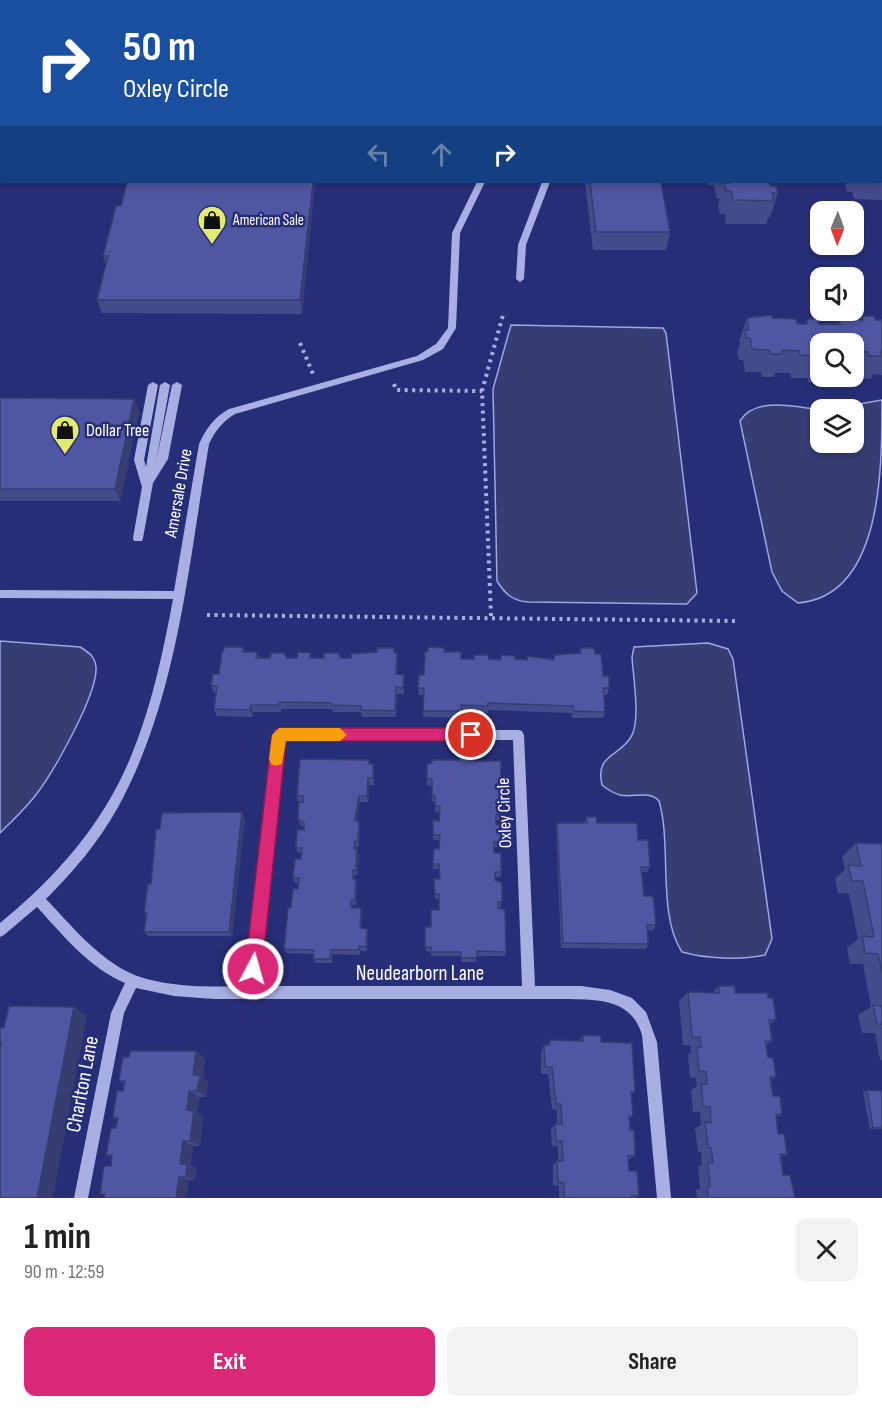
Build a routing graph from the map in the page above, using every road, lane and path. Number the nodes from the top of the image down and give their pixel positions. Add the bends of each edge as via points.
1 (481, 183) edge
2 (546, 183) edge
3 (520, 279) dead end
4 (503, 315) dead end
5 (394, 384) dead end
6 (153, 385) dead end
7 (165, 385) dead end
8 (177, 385) dead end
9 (482, 391) junction
10 (147, 488) junction
11 (138, 538) dead end
12 (0, 594) edge
13 (178, 595) junction
14 (207, 615) dead end
15 (491, 616) junction
16 (737, 621) dead end
17 (39, 900) junction
18 (0, 931) edge
19 (132, 981) junction
20 (251, 992) junction
21 (529, 993) junction
22 (81, 1198) edge
23 (664, 1198) edge

1 - 13 street, Amersale Drive via 456,233 452,328 433,352 232,411 209,432
2 - 3 street via 522,245
4 - 9 path
5 - 9 path via 396,390
6 - 10 street via 139,460
7 - 10 street
8 - 10 street via 163,459
9 - 15 path
10 - 11 street
12 - 13 street
13 - 17 street, Amersale Drive via 147,729 123,787 86,844
14 - 15 path
15 - 16 path
17 - 18 street, Amersale Drive
17 - 19 street, Neudearborn Lane via 97,959
19 - 20 street, Neudearborn Lane via 167,989
19 - 22 street, Charlton Lane via 118,1013
20 - 21 street, Neudearborn Lane
20 - 21 street, Oxley Circle via 279,735 518,735
21 - 23 street, Neudearborn Lane via 622,1000 638,1011 646,1023

